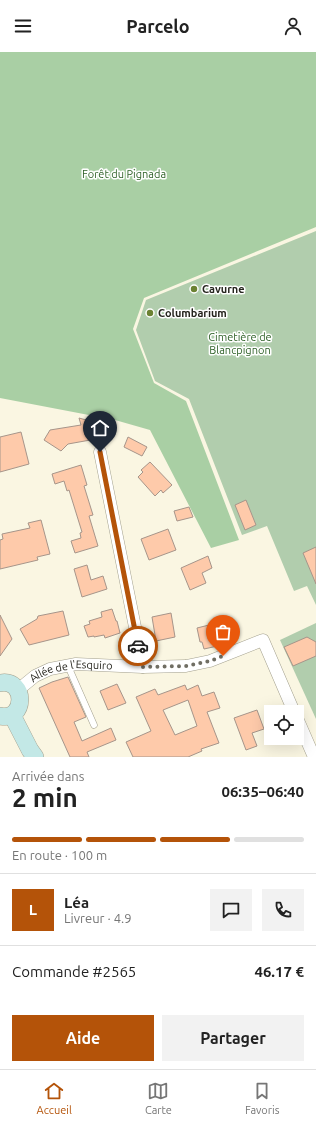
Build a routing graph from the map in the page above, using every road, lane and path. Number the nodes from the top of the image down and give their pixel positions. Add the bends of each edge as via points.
1 (100, 452) dead end
2 (68, 666) junction
3 (143, 667) junction
4 (0, 683) edge
5 (18, 690) junction
6 (291, 705) edge
7 (6, 716) edge
8 (94, 725) dead end
9 (304, 734) edge
10 (35, 757) edge
11 (314, 757) edge

1 - 3 street
2 - 3 street, Allée de l'Esquiro via 76,664
2 - 5 street, Allée de l'Esquiro via 50,669 35,676
2 - 8 lane
3 - 6 street, Allée de l'Esquiro via 186,666 210,661 263,640
4 - 5 street via 12,685
5 - 7 street via 20,704 17,710
7 - 10 street
9 - 11 street

